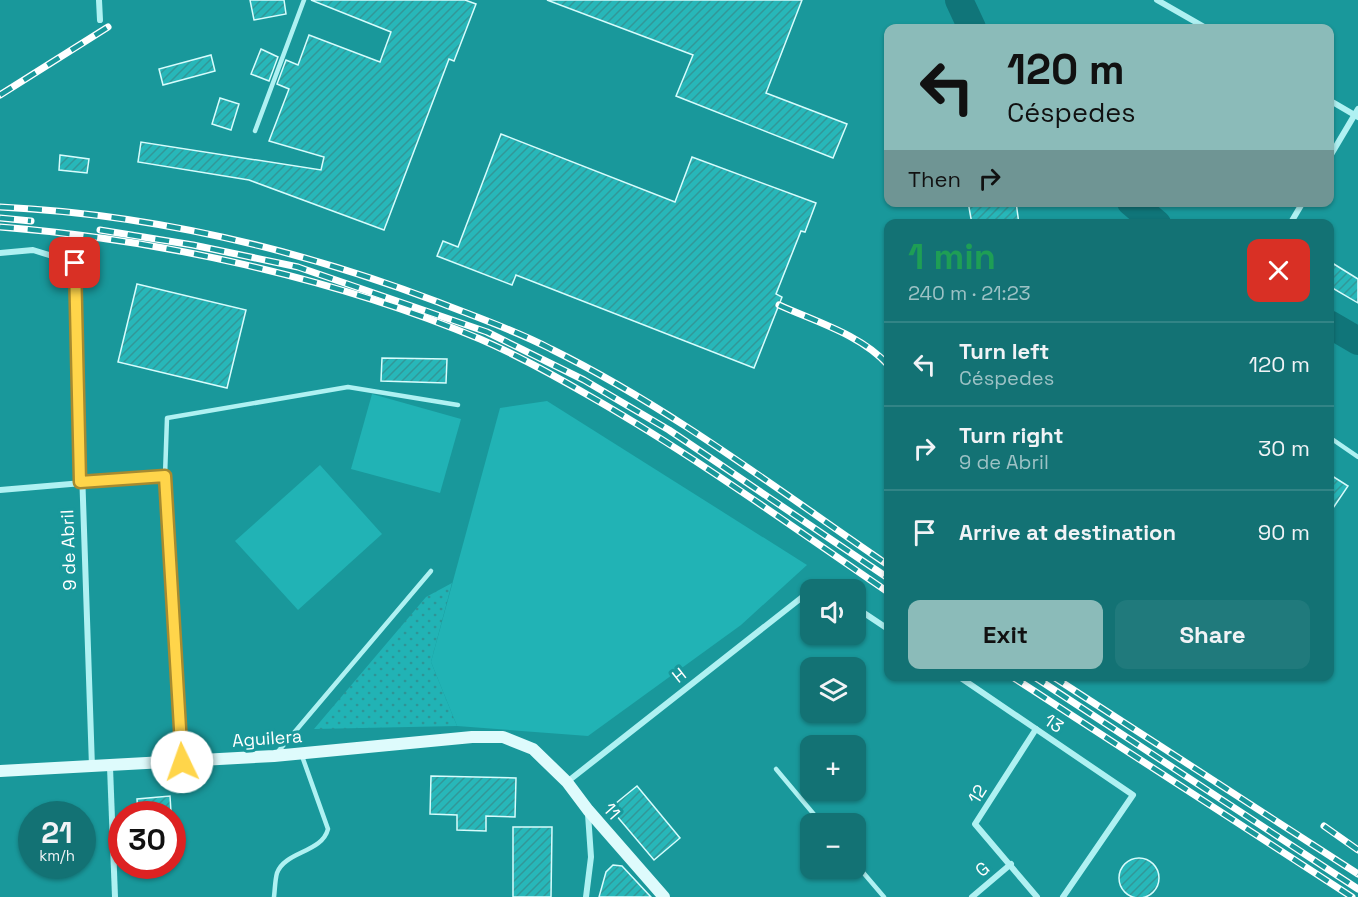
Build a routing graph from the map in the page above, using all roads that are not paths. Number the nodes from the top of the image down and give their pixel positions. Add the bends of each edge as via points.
1 (99, 0) edge
2 (304, 0) edge
3 (1157, 0) edge
4 (100, 20) dead end
5 (1199, 24) edge
6 (1334, 102) edge
7 (1357, 114) edge
8 (255, 132) dead end
9 (1334, 150) edge
10 (0, 253) edge
11 (458, 405) dead end
12 (1334, 440) edge
13 (1358, 457) edge
14 (165, 476) junction
15 (80, 482) junction
16 (0, 490) edge
17 (431, 571) dead end
18 (800, 599) edge
19 (866, 614) edge
20 (884, 626) edge
21 (965, 681) edge
22 (1036, 729) junction
23 (533, 749) joint
24 (302, 753) junction
25 (274, 756) junction
26 (182, 762) junction
27 (110, 767) junction
28 (92, 768) junction
29 (776, 769) dead end
30 (0, 771) edge
31 (567, 782) junction
32 (588, 810) junction
33 (813, 813) edge
34 (1011, 864) junction
35 (866, 875) edge
36 (115, 897) edge
37 (274, 897) edge
38 (586, 897) edge
39 (664, 897) edge
40 (884, 897) edge
41 (972, 897) edge
42 (1037, 897) edge
43 (1063, 897) edge

1 - 4 street
2 - 8 lane
3 - 5 street
6 - 7 street
7 - 9 street
10 - 15 street, 9 de Abril via 33,250 75,263
11 - 14 lane via 348,387 167,418
12 - 13 lane
14 - 15 street
14 - 26 street
15 - 16 street
15 - 28 street, 9 de Abril
17 - 25 lane
18 - 31 street, H
19 - 20 street
21 - 22 street, 13
22 - 34 street, 12 via 975,824
22 - 43 street, 13 via 1133,795
23 - 24 street, Aguilera via 503,737 472,737
23 - 31 street, 11
24 - 25 street, Aguilera
24 - 37 lane via 328,829 319,843 281,865
25 - 26 street, Aguilera
26 - 27 street, Aguilera
27 - 28 street, Aguilera
27 - 36 street
28 - 30 street, Aguilera
29 - 33 lane
31 - 32 street, 11
32 - 38 street via 591,857
32 - 39 street, 11
34 - 41 street, G
34 - 42 street, 12
35 - 40 lane

